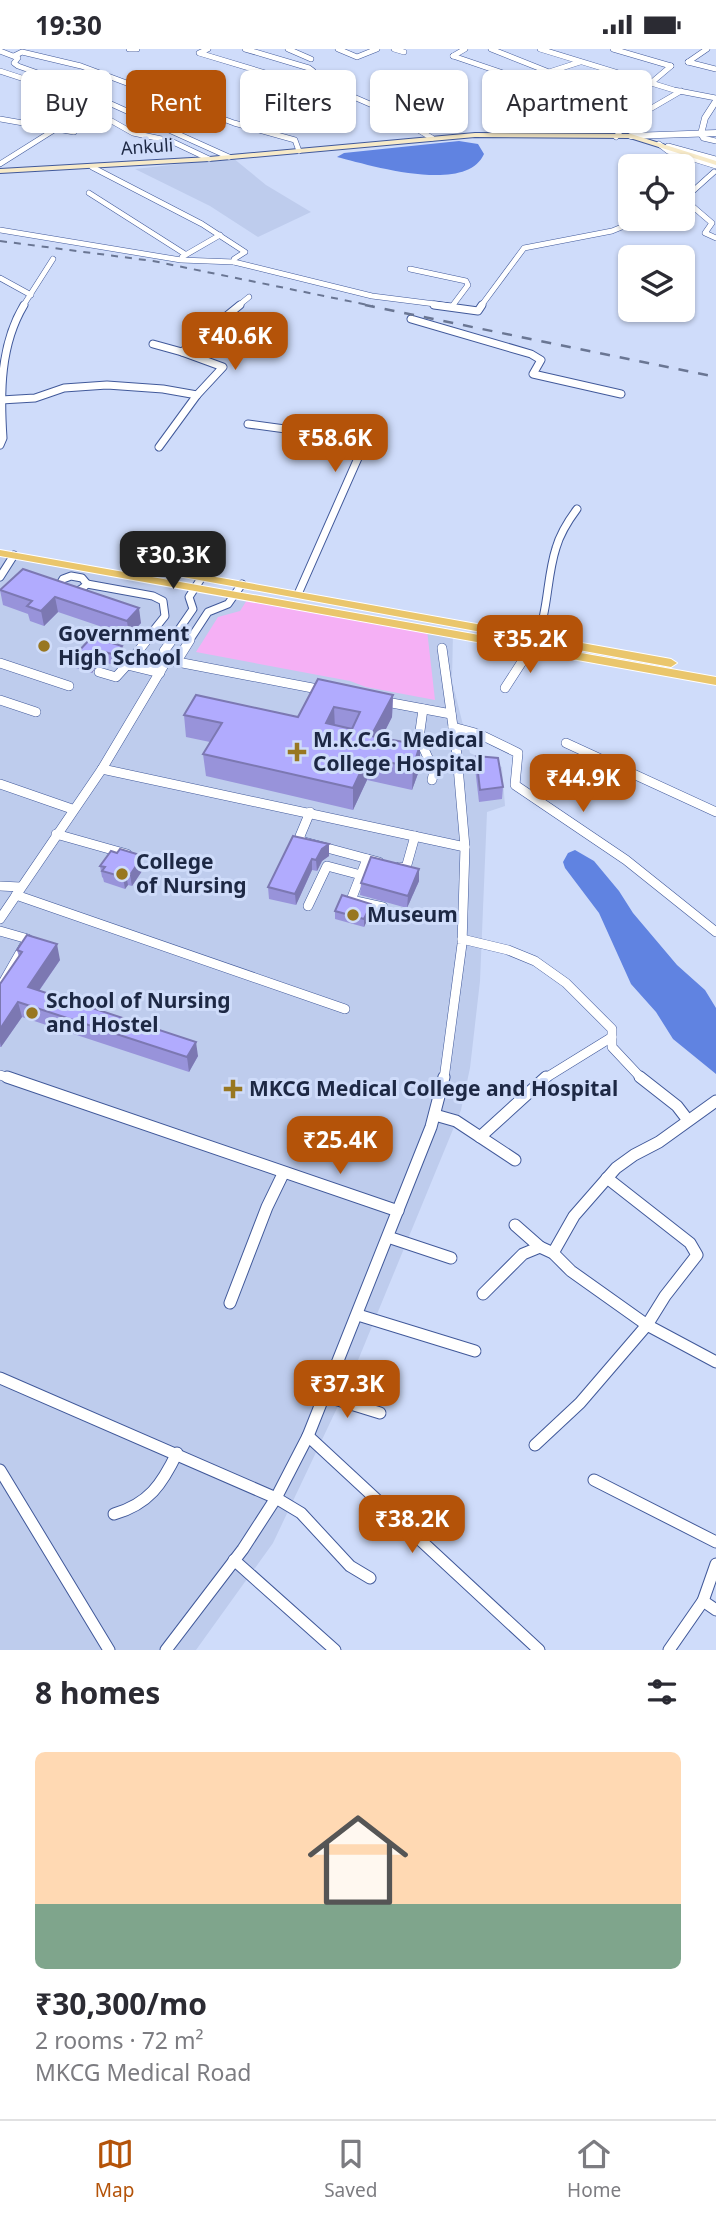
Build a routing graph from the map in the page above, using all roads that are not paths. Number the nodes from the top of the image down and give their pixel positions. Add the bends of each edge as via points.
1 (129, 49) edge
2 (137, 49) edge
3 (208, 49) edge
4 (245, 49) edge
5 (288, 49) edge
6 (338, 49) edge
7 (377, 49) edge
8 (394, 49) edge
9 (462, 49) edge
10 (491, 49) edge
11 (540, 49) edge
12 (612, 49) edge
13 (707, 49) edge
14 (0, 51) edge
15 (404, 53) dead end
16 (14, 56) junction
17 (311, 59) dead end
18 (580, 62) junction
19 (26, 68) junction
20 (716, 69) edge
21 (255, 70) edge
22 (492, 70) edge
23 (544, 70) edge
24 (555, 70) edge
25 (607, 70) edge
26 (0, 71) edge
27 (14, 75) junction
28 (0, 80) edge
29 (652, 82) edge
30 (652, 83) edge
31 (681, 91) junction
32 (716, 100) edge
33 (652, 109) edge
34 (0, 119) edge
35 (12, 122) junction
36 (21, 124) edge
37 (6, 126) dead end
38 (49, 133) edge
39 (618, 133) edge
40 (716, 133) edge
41 (701, 134) junction
42 (631, 136) junction
43 (616, 137) junction
44 (432, 138) junction
45 (716, 141) edge
46 (299, 151) junction
47 (229, 157) junction
48 (209, 159) junction
49 (0, 164) edge
50 (715, 165) edge
51 (92, 167) junction
52 (0, 171) edge
53 (89, 193) dead end
54 (618, 229) edge
55 (0, 230) edge
56 (219, 236) junction
57 (716, 238) edge
58 (183, 257) junction
59 (53, 259) dead end
60 (234, 262) junction
61 (410, 269) dead end
62 (0, 278) edge
63 (31, 295) junction
64 (249, 297) dead end
65 (453, 305) junction
66 (411, 319) dead end
67 (212, 328) junction
68 (153, 344) dead end
69 (277, 346) dead end
70 (181, 352) junction
71 (0, 378) edge
72 (621, 394) dead end
73 (197, 395) junction
74 (1, 400) edge
75 (248, 424) dead end
76 (0, 445) edge
77 (159, 447) dead end
78 (577, 509) dead end
79 (0, 545) edge
80 (0, 552) edge
81 (14, 555) junction
82 (0, 577) edge
83 (199, 582) junction
84 (87, 585) dead end
85 (239, 589) junction
86 (298, 594) junction
87 (438, 624) junction
88 (533, 642) junction
89 (442, 648) dead end
90 (123, 651) edge
91 (135, 655) junction
92 (167, 660) junction
93 (0, 663) edge
94 (127, 665) junction
95 (716, 671) edge
96 (99, 673) dead end
97 (160, 673) junction
98 (716, 681) edge
99 (69, 686) dead end
100 (506, 688) dead end
101 (333, 692) edge
102 (369, 699) edge
103 (0, 700) edge
104 (423, 709) junction
105 (36, 712) dead end
106 (452, 714) junction
107 (453, 727) junction
108 (566, 743) dead end
109 (102, 769) junction
110 (432, 780) dead end
111 (0, 784) edge
112 (72, 809) junction
113 (310, 812) junction
114 (716, 812) edge
115 (56, 834) junction
116 (415, 836) junction
117 (465, 847) junction
118 (127, 854) edge
119 (349, 855) junction
120 (368, 859) junction
121 (342, 870) junction
122 (361, 874) junction
123 (0, 886) edge
124 (18, 891) junction
125 (308, 906) dead end
126 (383, 908) dead end
127 (0, 919) edge
128 (0, 931) edge
129 (716, 932) edge
130 (462, 939) junction
131 (0, 988) edge
132 (345, 1009) dead end
133 (612, 1037) junction
134 (0, 1075) edge
135 (716, 1101) edge
136 (435, 1115) junction
137 (687, 1119) junction
138 (480, 1137) junction
139 (515, 1160) dead end
140 (283, 1174) junction
141 (607, 1178) junction
142 (398, 1211) junction
143 (515, 1225) dead end
144 (388, 1237) junction
145 (540, 1247) junction
146 (553, 1253) junction
147 (451, 1258) dead end
148 (482, 1294) dead end
149 (230, 1303) dead end
150 (358, 1315) junction
151 (647, 1325) junction
152 (475, 1351) dead end
153 (716, 1362) edge
154 (0, 1378) edge
155 (325, 1396) junction
156 (380, 1413) dead end
157 (308, 1436) junction
158 (535, 1445) dead end
159 (177, 1453) junction
160 (0, 1470) edge
161 (593, 1480) dead end
162 (276, 1498) junction
163 (114, 1514) dead end
164 (716, 1542) edge
165 (234, 1560) junction
166 (716, 1564) edge
167 (370, 1578) dead end
168 (703, 1601) junction
169 (716, 1610) edge
170 (109, 1650) edge
171 (166, 1650) edge
172 (335, 1650) edge
173 (539, 1650) edge
174 (669, 1650) edge

1 - 2 street
3 - 21 street via 199,53
4 - 44 street via 309,68 313,71 307,76 313,80 335,86
5 - 17 street
6 - 7 street via 356,57
8 - 15 street
9 - 22 street via 453,56
10 - 23 street
11 - 18 street
12 - 29 street via 673,67
13 - 20 street via 688,62
14 - 16 street
16 - 19 street via 18,58 14,63
16 - 46 street via 22,52 81,66 234,123 291,139
18 - 24 street
18 - 25 street
19 - 27 street
19 - 47 street via 89,90
26 - 27 street
27 - 28 street
27 - 48 street via 55,89 133,133 172,141
30 - 31 street
31 - 32 street
31 - 33 street
32 - 41 street
34 - 35 street
35 - 36 street
35 - 37 street
38 - 49 street
39 - 43 street
40 - 41 street
41 - 42 street
41 - 45 street
42 - 43 main road, Ankuli
42 - 50 main road, Ankuli
43 - 44 main road, Ankuli
44 - 46 main road, Ankuli
46 - 47 main road, Ankuli
47 - 48 main road, Ankuli
48 - 51 main road, Ankuli
50 - 57 street via 684,199 710,220 705,233
51 - 52 main road, Ankuli
51 - 56 street
53 - 58 street
54 - 65 street via 524,248 478,311
55 - 58 street
56 - 58 street
56 - 60 street via 245,252
58 - 60 street
59 - 63 street
60 - 65 street via 370,296
61 - 65 street via 466,281 468,285
62 - 63 street
63 - 71 street via 16,320
64 - 67 street
66 - 72 street via 530,354 541,360 533,374
67 - 69 street
67 - 70 street
68 - 70 street
70 - 73 street via 223,366
71 - 74 street
73 - 74 street via 107,385
73 - 77 street
74 - 76 street
75 - 86 street via 366,440
78 - 88 street via 563,527 552,557 542,622
79 - 83 highway
80 - 81 highway
81 - 82 street
81 - 83 highway
83 - 85 highway
83 - 92 street via 189,597 193,609 164,652
84 - 91 street via 163,601 164,616
85 - 86 highway
85 - 87 highway
85 - 92 street via 228,604 208,612 180,656
86 - 87 highway
87 - 88 highway
88 - 95 highway
88 - 98 highway
88 - 100 street
89 - 106 street
90 - 91 street
91 - 94 street
92 - 97 street
92 - 101 street
93 - 99 street
94 - 96 street via 116,677
94 - 97 street
97 - 109 street
102 - 104 street
103 - 105 street
104 - 106 street
104 - 110 street via 419,739 435,771
106 - 107 street
107 - 117 street
107 - 129 street via 518,753 515,785 626,860
108 - 114 street
109 - 112 street
109 - 113 street
111 - 112 street
112 - 115 street
113 - 116 street
113 - 119 street via 301,841
115 - 118 street
115 - 124 street
116 - 117 street
116 - 120 street via 406,868
117 - 130 street
119 - 120 street
119 - 121 street
120 - 122 street
121 - 122 street
121 - 125 street via 327,866
122 - 126 street via 351,900
123 - 124 street
124 - 127 street
124 - 132 street
128 - 131 street via 28,939
130 - 133 street via 537,962 612,1029
130 - 136 street via 448,1064
133 - 137 street via 612,1047 638,1076
133 - 138 street via 584,1051 517,1101
134 - 140 street
135 - 137 street
136 - 138 street via 456,1121
136 - 142 street
137 - 141 street via 660,1141 626,1159
138 - 139 street
140 - 142 street
140 - 149 street
141 - 146 street
141 - 151 street via 691,1243 697,1255
142 - 144 street
143 - 145 street
144 - 147 street
144 - 150 street
145 - 146 street
145 - 148 street via 523,1254
146 - 151 street
150 - 152 street
150 - 155 street
151 - 153 street
151 - 158 street via 582,1403
154 - 159 street
155 - 156 street
155 - 157 street
157 - 162 street
157 - 173 street
159 - 162 street
159 - 163 street via 158,1489 135,1509
160 - 170 street
161 - 164 street
162 - 165 street
162 - 167 street via 301,1513 350,1566
165 - 171 street
165 - 172 street
166 - 168 street
168 - 169 street
168 - 174 street

